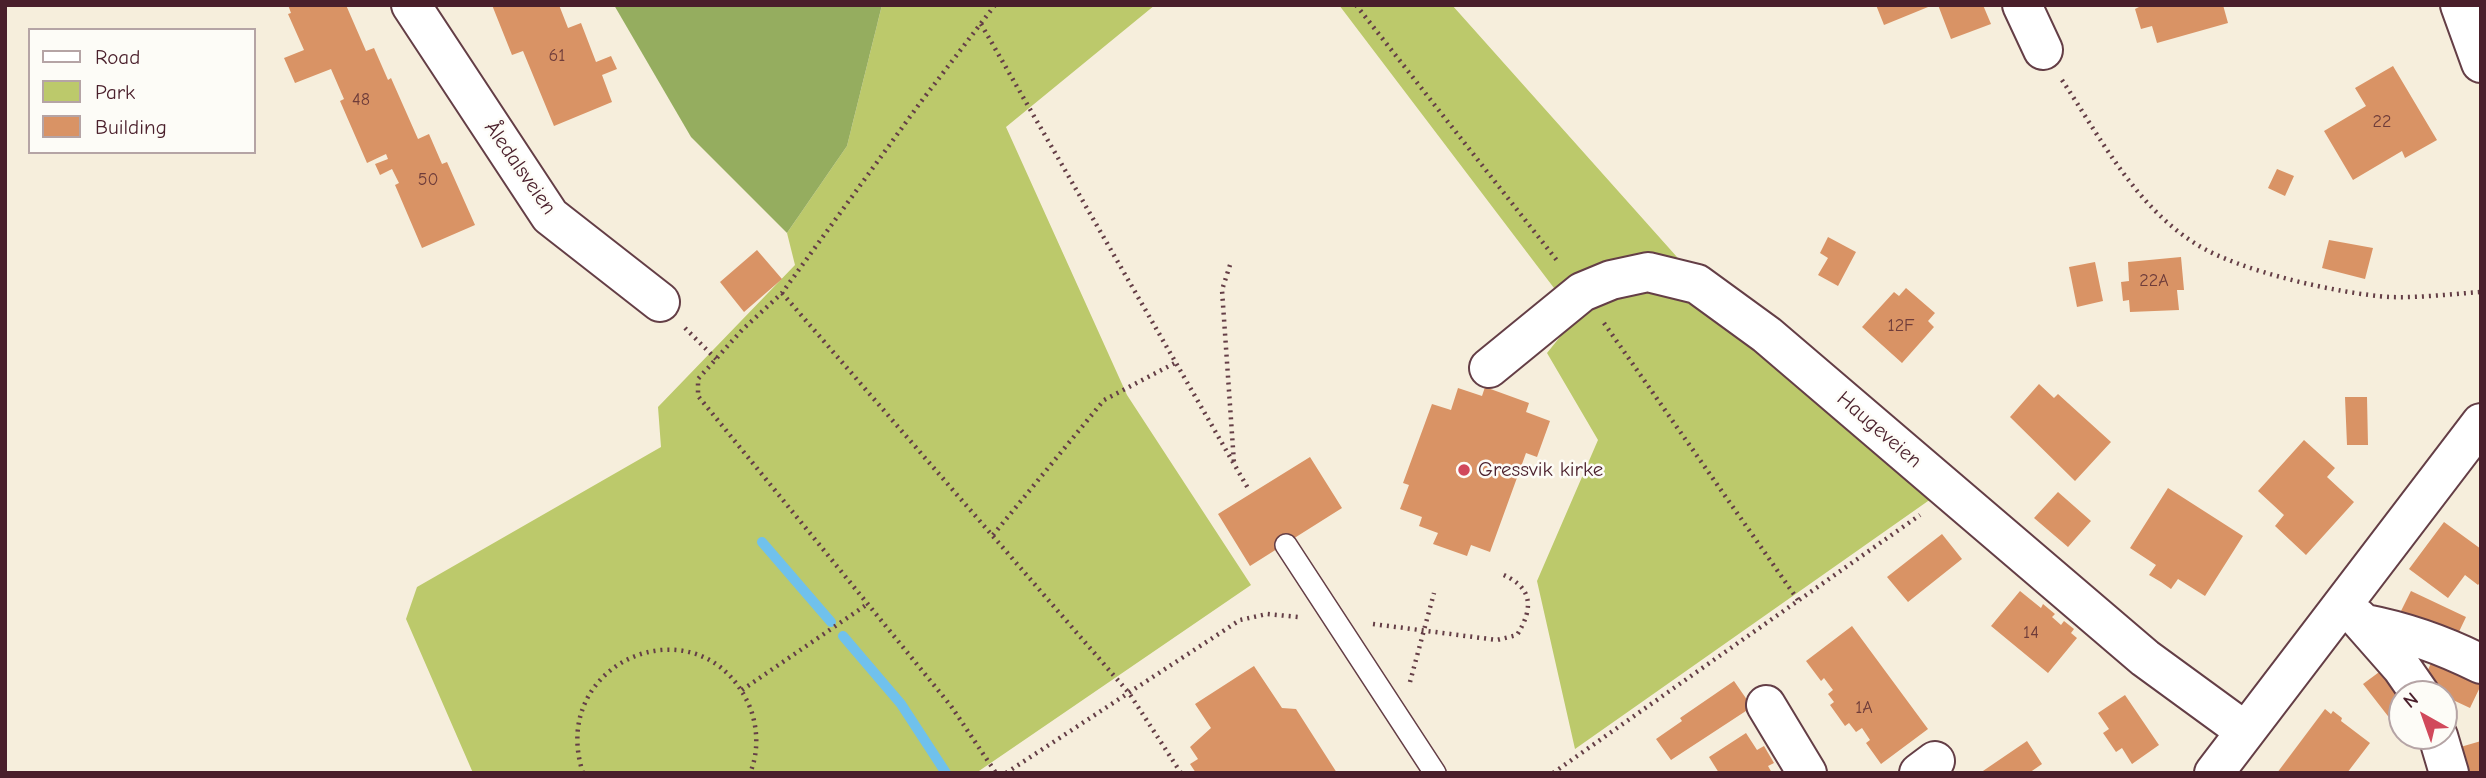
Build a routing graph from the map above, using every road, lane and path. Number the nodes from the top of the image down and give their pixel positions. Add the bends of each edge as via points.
1 (411, 5) edge
2 (995, 5) edge
3 (2022, 5) edge
4 (2460, 5) edge
5 (981, 23) junction
6 (2043, 50) joint
7 (2481, 62) edge
8 (1230, 265) dead end
9 (2481, 292) edge
10 (782, 293) junction
11 (660, 302) dead end
12 (1175, 363) junction
13 (1489, 368) dead end
14 (2481, 423) edge
15 (1234, 464) junction
16 (1249, 490) dead end
17 (1952, 493) junction
18 (993, 536) junction
19 (1286, 545) dead end
20 (1499, 573) dead end
21 (1434, 593) dead end
22 (869, 603) junction
23 (2353, 614) junction
24 (1336, 622) junction
25 (1423, 630) junction
26 (2481, 664) edge
27 (2408, 680) edge
28 (742, 690) junction
29 (1129, 692) junction
30 (1766, 705) dead end
31 (1401, 720) junction
32 (2245, 731) junction
33 (2442, 750) edge
34 (583, 773) edge
35 (750, 773) edge
36 (996, 773) edge
37 (1006, 773) edge
38 (1181, 773) edge
39 (1436, 773) edge
40 (1553, 773) edge
41 (1807, 773) edge
42 (2214, 773) edge
43 (2449, 773) edge

1 - 11 street, Åledalsveien via 550,216
2 - 5 path
3 - 6 street
4 - 7 street
5 - 10 path
5 - 12 path
6 - 9 path via 2107,153 2161,214 2195,244 2229,261 2323,286 2390,297
8 - 15 path via 1222,290
10 - 18 path
10 - 22 path via 698,379 698,396
12 - 15 path
12 - 18 path via 1104,400
13 - 17 street, Haugeveien via 1582,292 1611,279 1648,272 1671,276 1697,284 1722,300
14 - 23 street
15 - 16 path
17 - 32 street, Haugeveien via 2145,658
17 - 40 path
18 - 29 path
19 - 24 lane
20 - 25 path via 1517,580 1527,597 1527,620 1517,635 1497,640
21 - 25 path
22 - 28 path
22 - 36 path via 951,706
23 - 26 street via 2440,644
23 - 27 street
23 - 32 street
24 - 25 path
24 - 29 path via 1267,614 1240,620
24 - 31 lane
25 - 31 path
28 - 34 path via 728,673 688,651 666,649 622,660 590,691 580,712 577,756
28 - 35 path via 754,715 757,743
29 - 37 path
29 - 38 path
30 - 41 street
31 - 39 lane
32 - 42 street
33 - 43 street

